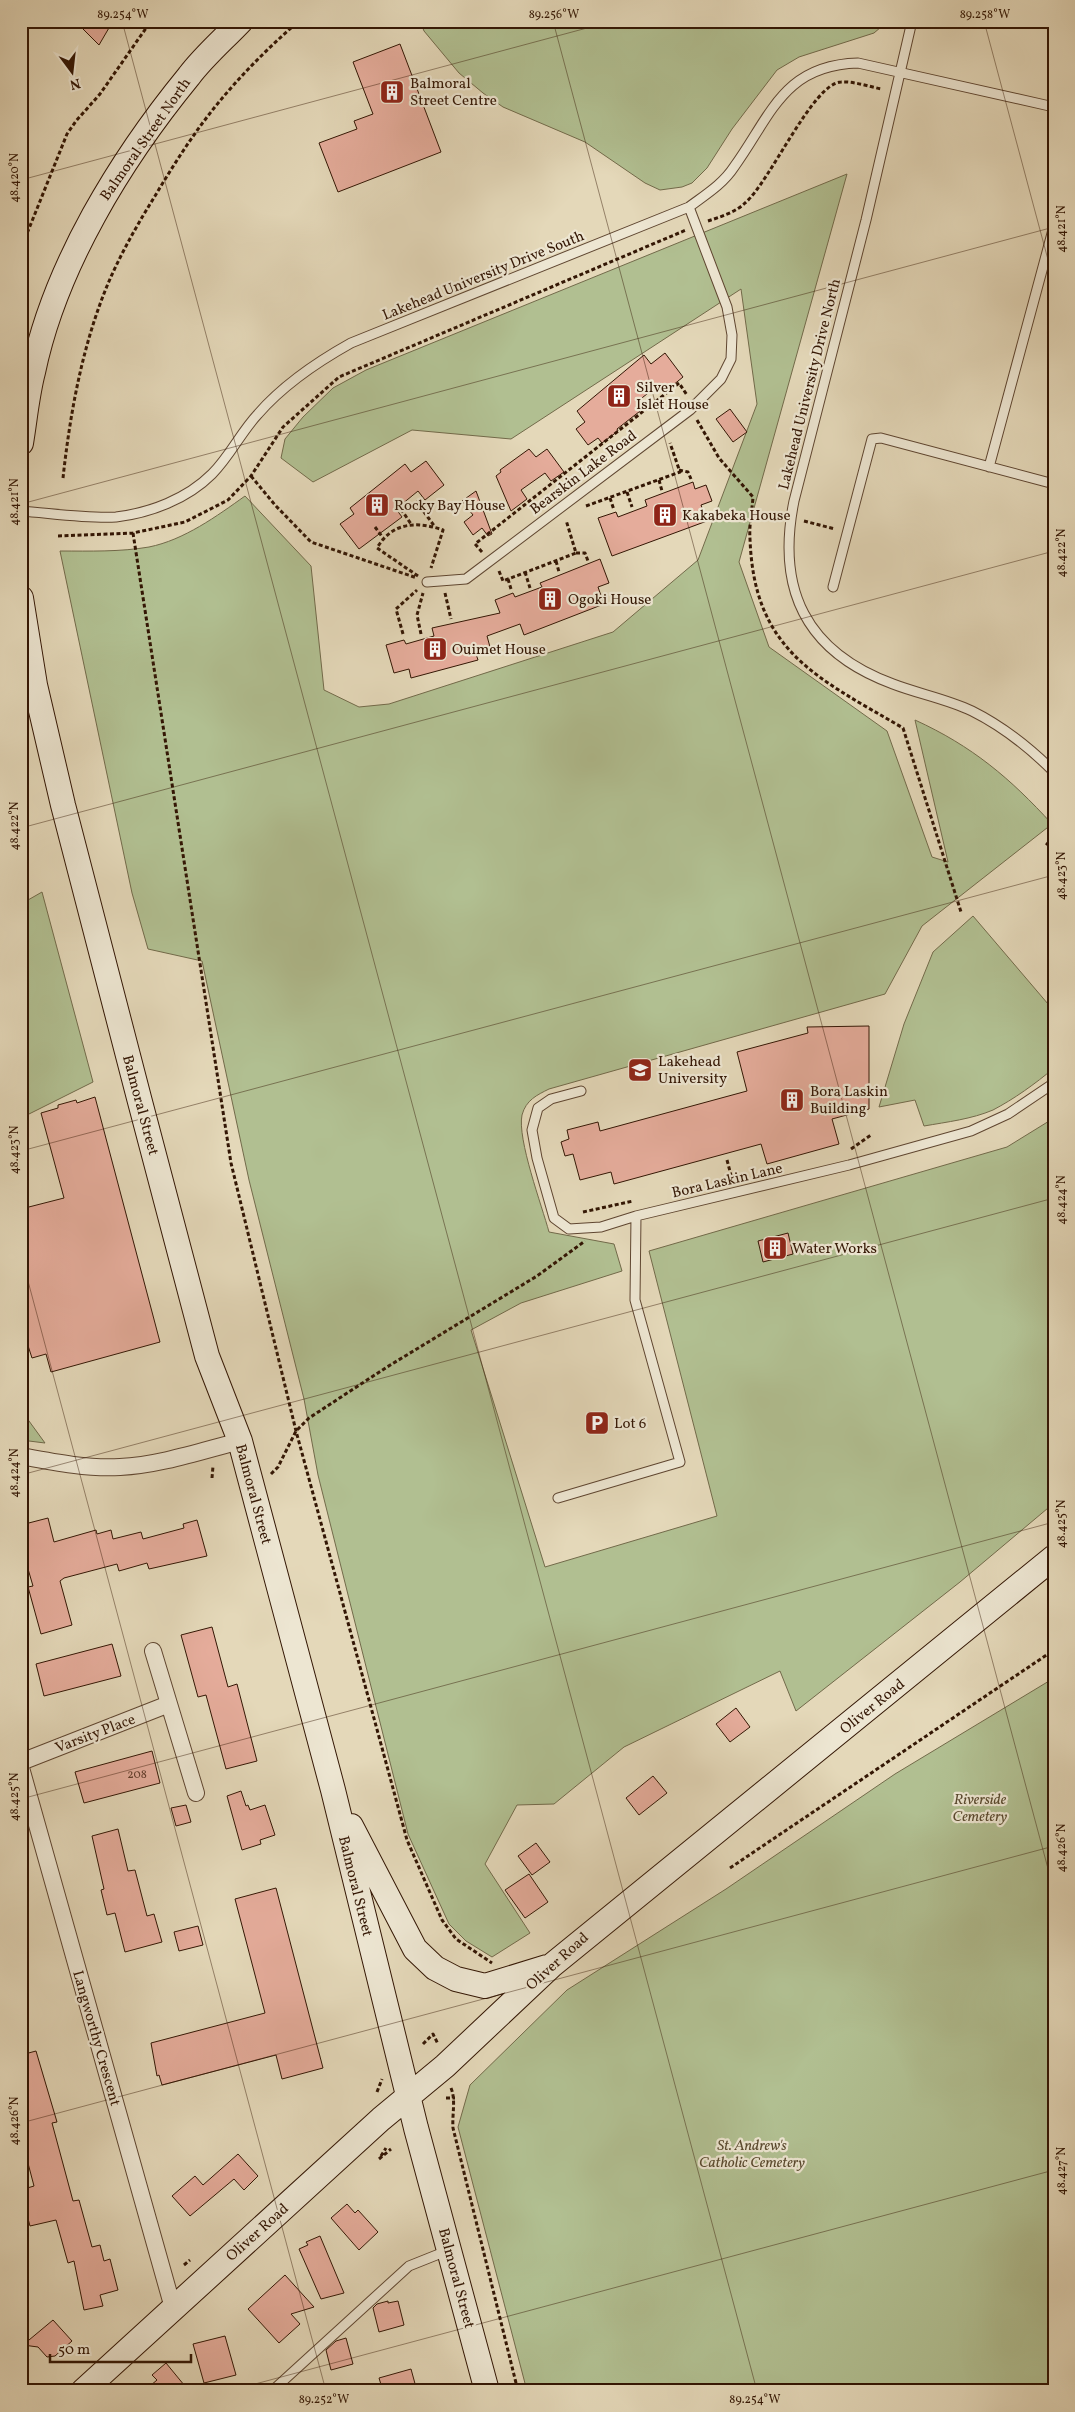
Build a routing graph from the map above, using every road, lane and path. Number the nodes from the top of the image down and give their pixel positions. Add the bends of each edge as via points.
1 (151, 21) edge
2 (241, 21) edge
3 (299, 21) edge
4 (912, 21) edge
5 (900, 71) junction
6 (896, 91) junction
7 (1054, 106) edge
8 (689, 207) junction
9 (696, 226) junction
10 (1054, 226) edge
11 (21, 258) edge
12 (694, 406) junction
13 (664, 428) junction
14 (21, 443) edge
15 (989, 467) junction
16 (679, 470) junction
17 (251, 476) junction
18 (63, 478) dead end
19 (691, 479) dead end
20 (659, 480) junction
21 (1054, 484) edge
22 (662, 491) dead end
23 (627, 492) junction
24 (610, 498) junction
25 (416, 501) dead end
26 (632, 507) dead end
27 (401, 509) dead end
28 (577, 510) dead end
29 (614, 510) dead end
30 (21, 511) edge
31 (571, 514) dead end
32 (790, 518) junction
33 (411, 524) junction
34 (375, 527) dead end
35 (435, 527) junction
36 (848, 532) junction
37 (133, 533) junction
38 (58, 536) dead end
39 (383, 538) junction
40 (576, 553) junction
41 (491, 560) junction
42 (556, 561) junction
43 (588, 561) dead end
44 (525, 572) junction
45 (559, 572) dead end
46 (508, 579) junction
47 (442, 581) junction
48 (427, 582) junction
49 (833, 587) dead end
50 (530, 588) dead end
51 (511, 589) dead end
52 (21, 598) edge
53 (451, 619) dead end
54 (403, 634) dead end
55 (421, 634) dead end
56 (1054, 772) edge
57 (1046, 843) dead end
58 (1053, 849) edge
59 (1054, 1083) edge
60 (581, 1091) dead end
61 (727, 1160) dead end
62 (732, 1181) dead end
63 (609, 1206) dead end
64 (606, 1211) dead end
65 (636, 1216) junction
66 (591, 1236) dead end
67 (296, 1431) junction
68 (240, 1441) junction
69 (21, 1456) edge
70 (213, 1465) dead end
71 (270, 1474) dead end
72 (212, 1478) dead end
73 (558, 1498) dead end
74 (1054, 1557) edge
75 (1054, 1650) edge
76 (152, 1651) dead end
77 (169, 1704) junction
78 (21, 1762) edge
79 (21, 1768) edge
80 (333, 1790) junction
81 (196, 1793) dead end
82 (730, 1868) dead end
83 (497, 1966) dead end
84 (551, 1966) junction
85 (423, 2044) dead end
86 (438, 2044) dead end
87 (380, 2081) dead end
88 (451, 2087) dead end
89 (377, 2092) dead end
90 (408, 2097) junction
91 (446, 2098) dead end
92 (455, 2098) junction
93 (386, 2148) dead end
94 (391, 2149) dead end
95 (449, 2250) junction
96 (190, 2260) dead end
97 (184, 2265) dead end
98 (173, 2308) junction
99 (83, 2391) edge
100 (272, 2391) edge
101 (488, 2391) edge
102 (518, 2391) edge

1 - 11 path via 100,94 67,134 26,236
2 - 14 main road, Balmoral Street North via 190,75 150,128 109,188 80,242 55,299 33,371
3 - 18 path via 218,102 130,236 106,287 82,366
4 - 5 lane
5 - 6 lane, Lakehead University Drive North
5 - 7 lane, Lakehead University Drive South
5 - 8 lane, Lakehead University Drive South via 842,63 826,66 801,78 774,102 723,182
6 - 9 path via 840,82 831,85 808,110 762,184 745,204
6 - 32 lane, Lakehead University Drive North
8 - 9 lane, Bearskin Lake Road
8 - 30 lane, Lakehead University Drive South via 377,332 326,357 302,373 258,414 212,474 172,501 151,510 114,517
9 - 12 lane, Bearskin Lake Road via 727,307 732,334 731,359 721,379
9 - 17 path via 339,377 283,427
10 - 15 lane
12 - 13 lane, Bearskin Lake Road
12 - 41 path via 679,383 475,544
13 - 16 path
13 - 41 lane, Bearskin Lake Road
15 - 21 lane
15 - 36 lane via 881,438 872,439
16 - 19 path via 688,472
16 - 20 path
17 - 37 path via 228,500 185,522
17 - 48 path via 274,506 312,542
20 - 22 path
20 - 23 path
23 - 24 path
23 - 26 path
24 - 28 path
24 - 29 path
25 - 35 path
27 - 33 path
31 - 40 path via 565,518
32 - 36 path
32 - 56 lane, Lakehead University Drive North via 788,558 794,591 807,619 825,644 862,671 971,711 998,725 1030,748
33 - 35 path
33 - 39 path
34 - 39 path
35 - 48 path via 443,530
36 - 49 lane
37 - 38 path
37 - 67 path via 230,1163
39 - 48 path via 377,548
40 - 42 path
40 - 43 path via 585,553
41 - 46 path via 503,581
41 - 47 lane, Bearskin Lake Road via 466,579
42 - 44 path
42 - 45 path
44 - 46 path
44 - 50 path
46 - 51 path
47 - 48 lane, Bearskin Lake Road
47 - 53 path
48 - 54 path via 396,609
48 - 55 path via 417,615
52 - 68 main road, Balmoral Street via 35,685 63,805 139,1098 208,1356
57 - 58 path
59 - 65 lane, Bora Laskin Lane via 1008,1114 971,1130 850,1165
60 - 65 lane, Bora Laskin Lane via 551,1099 538,1108 532,1130 536,1158 554,1218 569,1228 600,1227
61 - 62 path
63 - 64 path
65 - 73 lane via 635,1300 680,1462
66 - 67 path via 538,1276 387,1367 309,1418
67 - 71 path via 278,1468
67 - 83 path via 407,1840 435,1905 456,1939
68 - 69 street via 120,1468 62,1464
68 - 80 main road, Balmoral Street
70 - 72 path
74 - 84 main road, Oliver Road
75 - 82 path
76 - 77 street
77 - 78 street, Varsity Place
77 - 81 street
79 - 98 street, Langworthy Crescent
80 - 84 main road via 415,1949 435,1968 456,1979 485,1986
80 - 90 main road, Balmoral Street
84 - 90 main road, Oliver Road
85 - 86 path via 433,2034
87 - 89 path
88 - 92 path
90 - 95 main road, Balmoral Street
90 - 98 main road, Oliver Road
91 - 92 path
92 - 102 path via 453,2128
93 - 94 path via 379,2158
95 - 100 lane via 409,2266
95 - 101 main road, Balmoral Street
96 - 97 path
98 - 99 main road, Oliver Road

